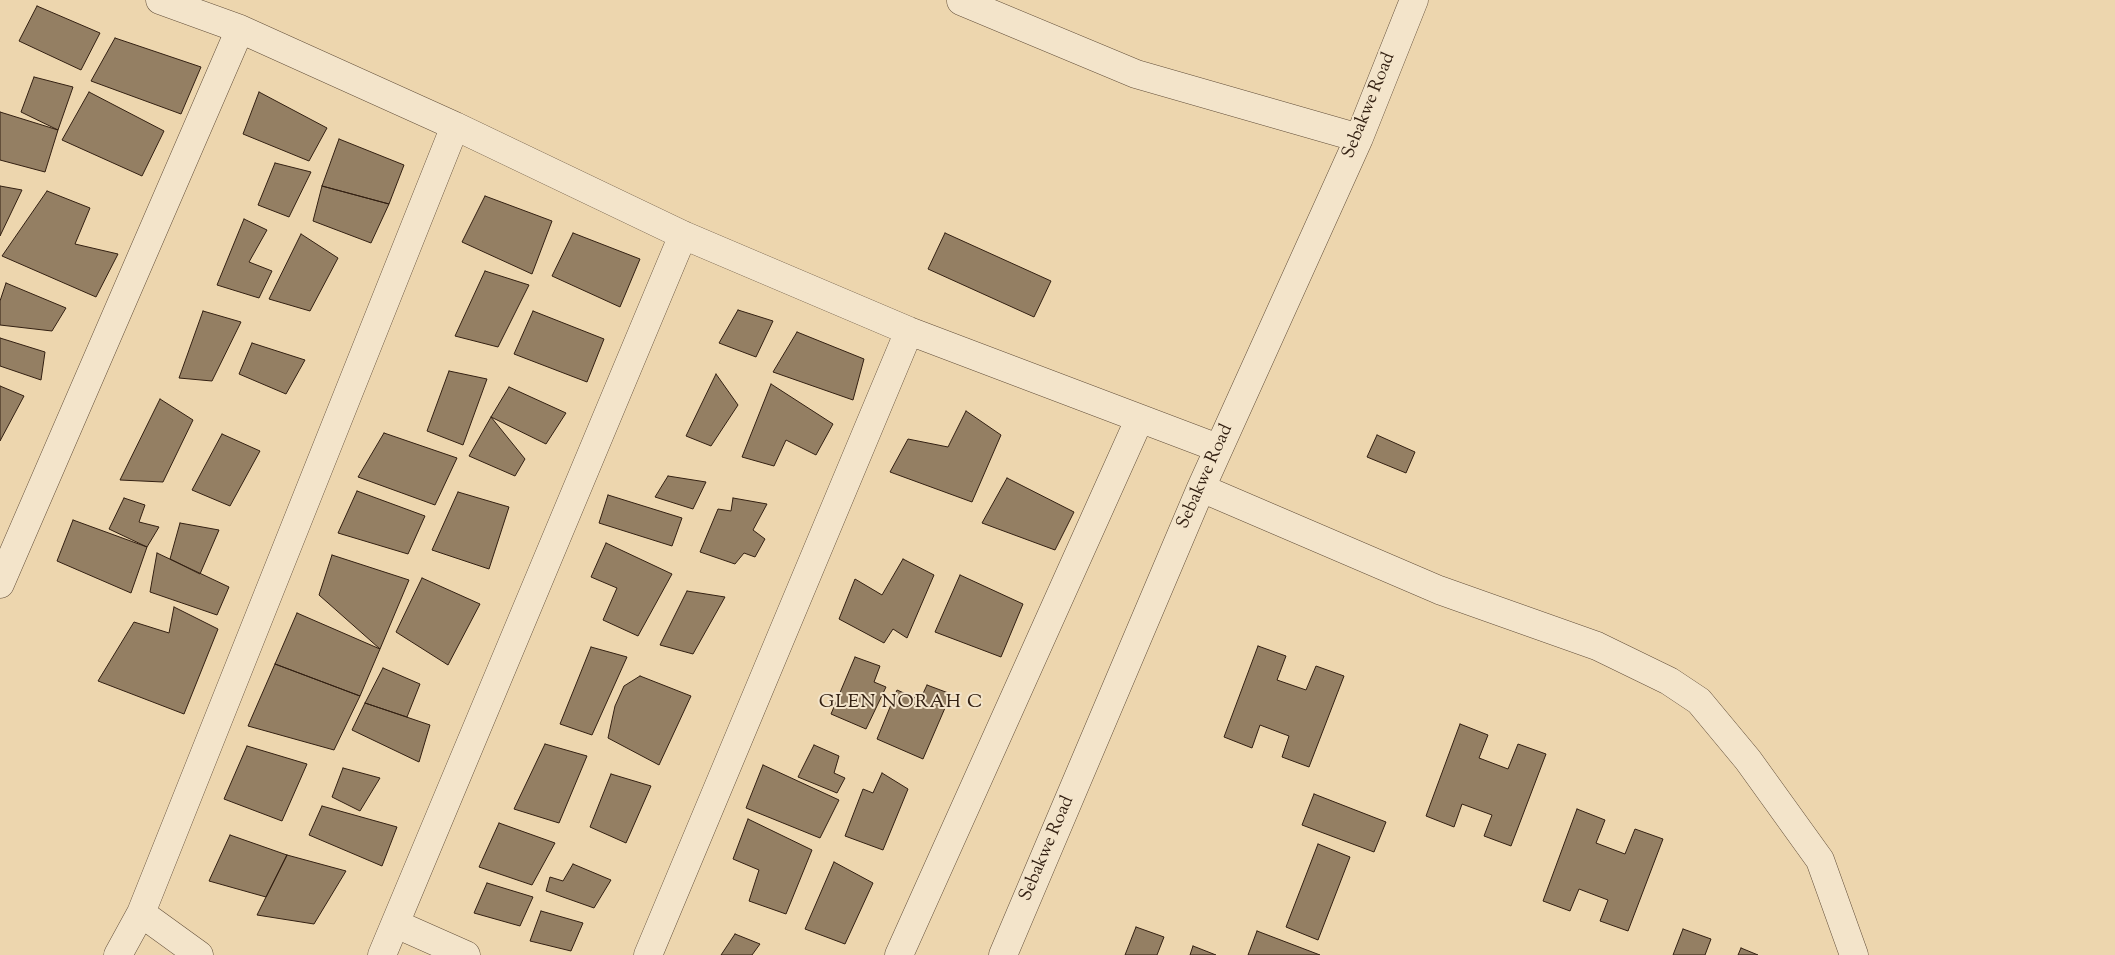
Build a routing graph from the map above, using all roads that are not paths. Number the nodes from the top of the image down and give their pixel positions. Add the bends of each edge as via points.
1 (160, 0) edge
2 (1414, 0) edge
3 (961, 1) dead end
4 (240, 29) junction
5 (455, 126) junction
6 (1358, 138) junction
7 (683, 235) junction
8 (909, 332) junction
9 (1139, 420) junction
10 (1218, 448) junction
11 (1201, 488) junction
12 (0, 584) edge
13 (141, 913) junction
14 (396, 924) junction
15 (118, 955) edge
16 (199, 955) edge
17 (382, 955) edge
18 (466, 955) edge
19 (648, 955) edge
20 (899, 955) edge
21 (1003, 955) edge
22 (1854, 955) edge

1 - 4 street
2 - 6 street, Sebakwe Road
3 - 6 street via 1136,74
4 - 5 street
4 - 12 street
5 - 7 street
5 - 13 street
6 - 10 street, Sebakwe Road
7 - 8 street
7 - 14 street
8 - 9 street
8 - 19 street
9 - 10 street
9 - 20 street
10 - 11 street, Sebakwe Road
11 - 21 street, Sebakwe Road
11 - 22 street via 1439,590 1597,646 1669,681 1698,701 1748,760 1820,860
13 - 15 street
13 - 16 street
14 - 17 street
14 - 18 street

